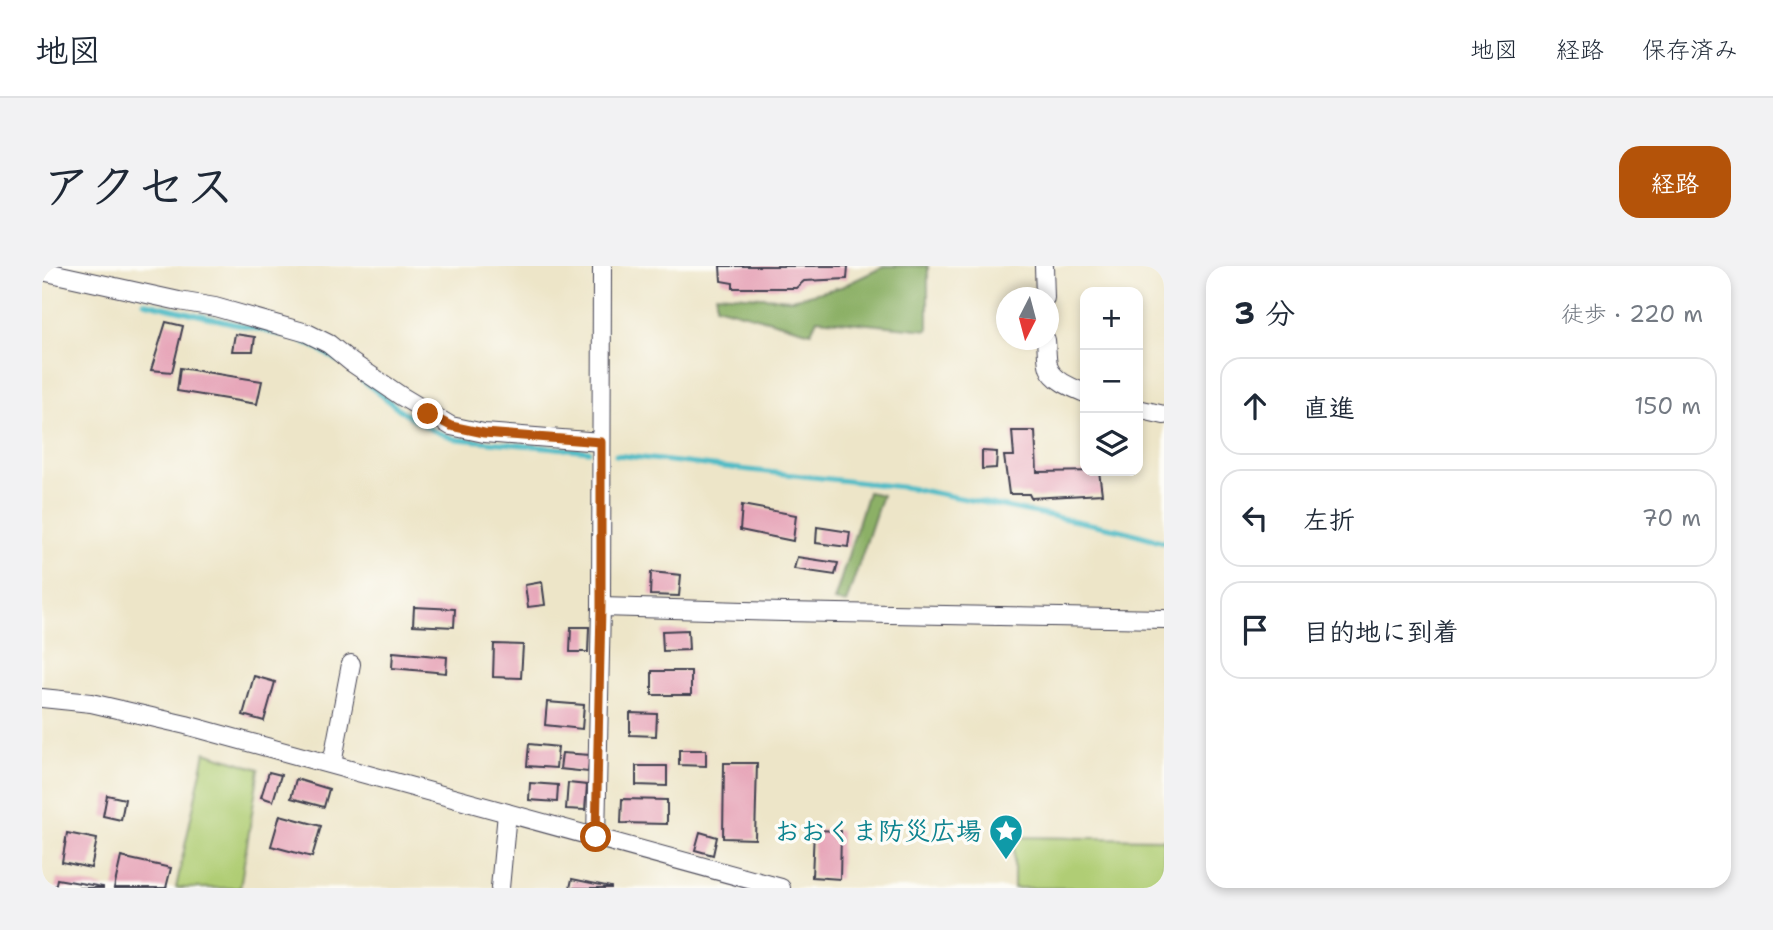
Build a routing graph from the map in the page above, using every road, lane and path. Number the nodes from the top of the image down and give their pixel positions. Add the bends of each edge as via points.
1 (602, 266) edge
2 (1044, 266) edge
3 (42, 271) edge
4 (1045, 287) edge
5 (1047, 350) edge
6 (1080, 391) edge
7 (1143, 410) edge
8 (1164, 415) edge
9 (601, 442) junction
10 (601, 607) junction
11 (1164, 619) edge
12 (351, 664) dead end
13 (42, 698) edge
14 (332, 764) junction
15 (507, 813) junction
16 (596, 837) junction
17 (500, 888) edge
18 (781, 888) edge

1 - 9 street
2 - 4 street
3 - 9 street via 215,307 307,333 451,426 513,437
5 - 6 street via 1049,368 1057,378
7 - 8 street
9 - 10 street
10 - 11 street
10 - 16 street
12 - 14 street
13 - 14 street via 109,707
14 - 15 street
15 - 16 street
15 - 17 street
16 - 18 street

